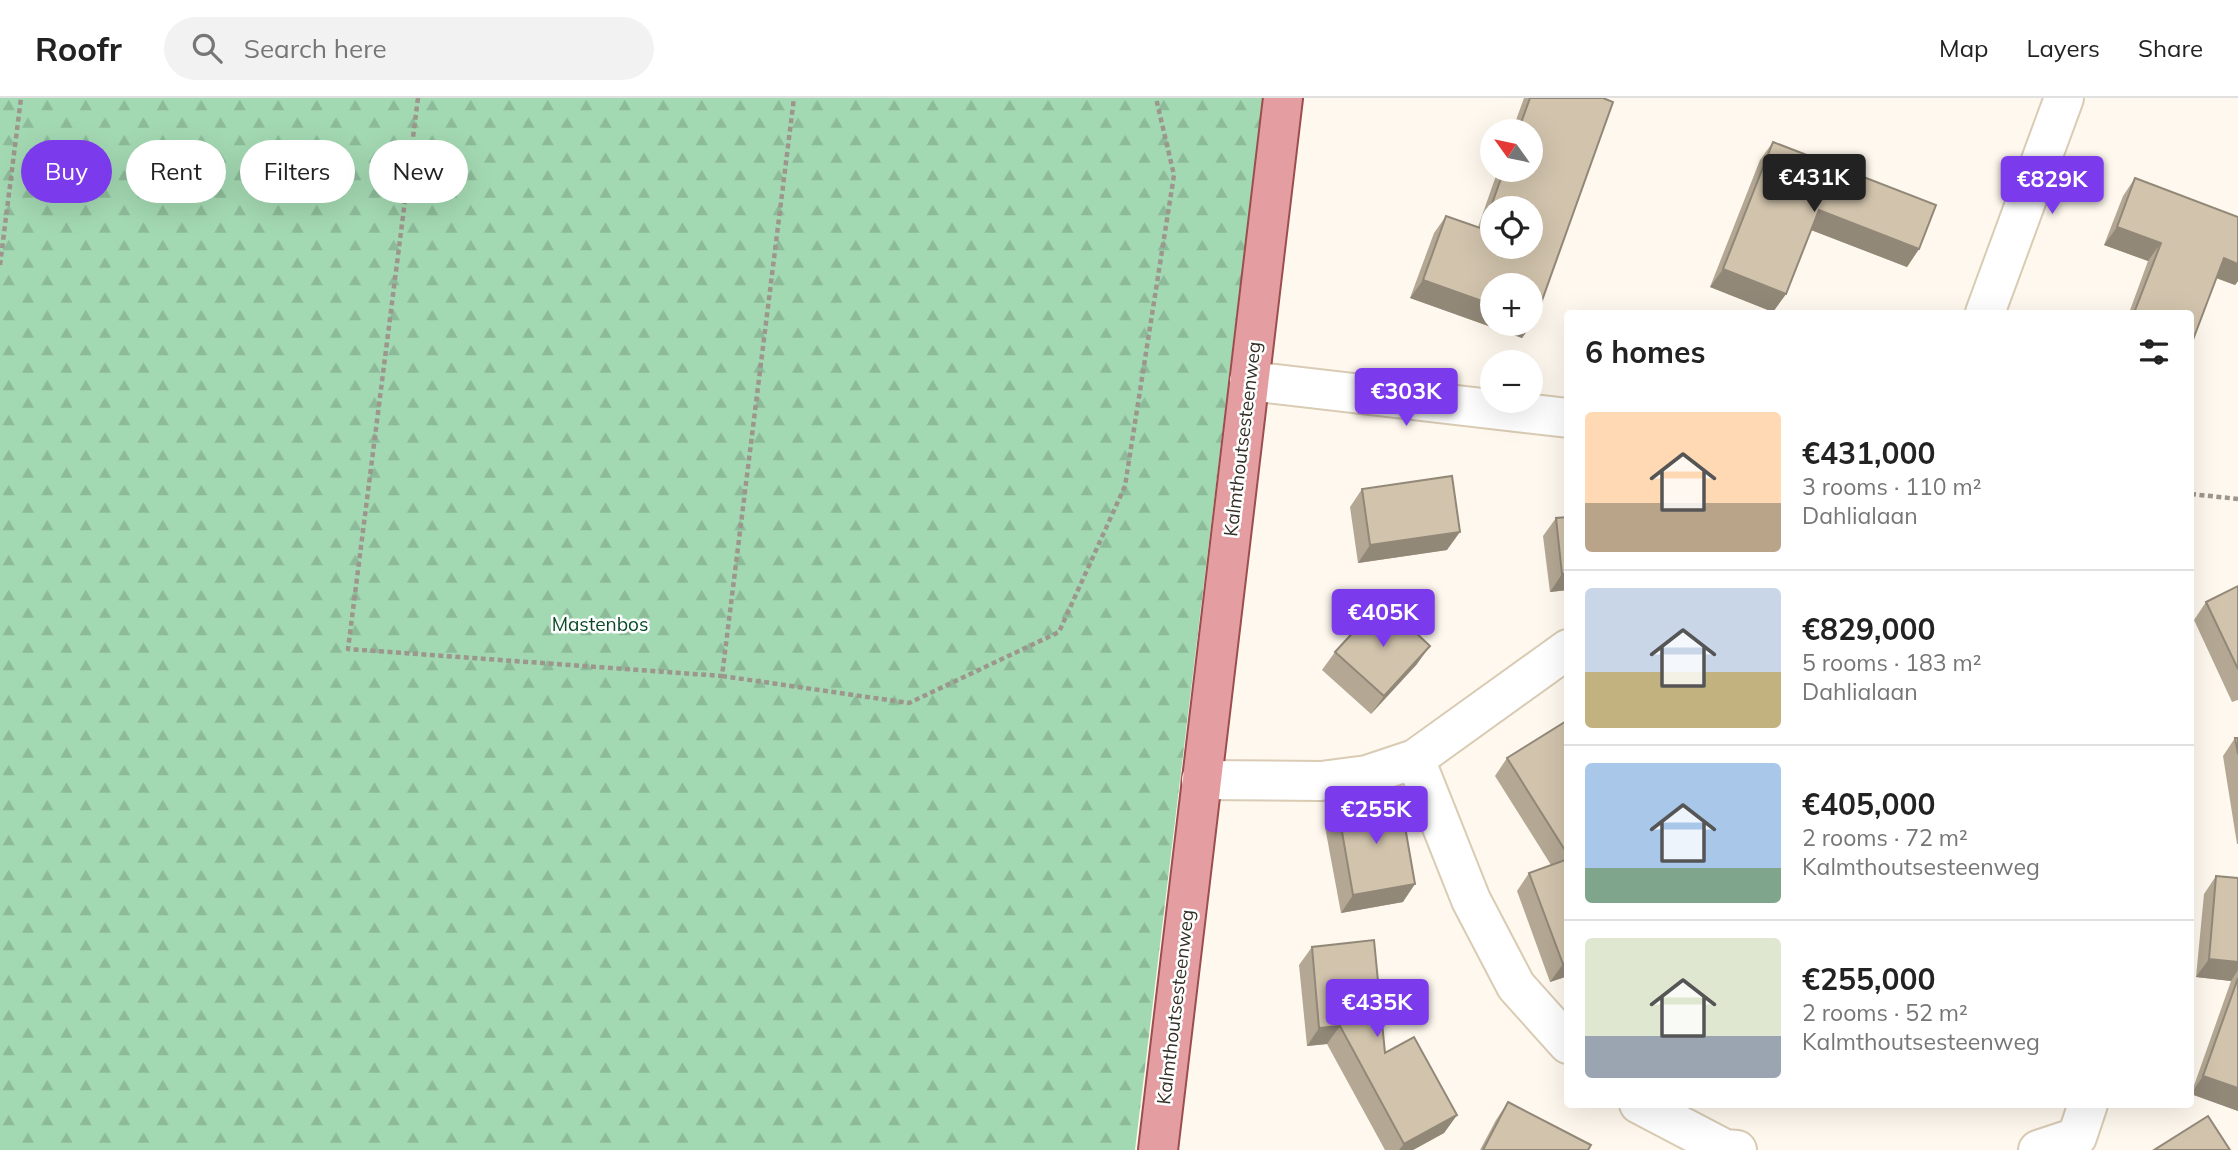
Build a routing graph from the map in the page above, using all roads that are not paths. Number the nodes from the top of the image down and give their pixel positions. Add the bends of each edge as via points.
1 (1283, 98) edge
2 (2064, 98) edge
3 (1986, 310) edge
4 (1249, 381) junction
5 (1564, 418) edge
6 (1564, 652) edge
7 (1415, 759) junction
8 (1201, 780) junction
9 (1564, 1040) edge
10 (1647, 1108) edge
11 (2087, 1108) edge
12 (1158, 1150) edge
13 (1737, 1150) edge
14 (2038, 1150) edge

1 - 4 main road, Kalmthoutsesteenweg
2 - 3 street
4 - 5 street
4 - 8 main road, Kalmthoutsesteenweg
6 - 7 street
7 - 8 street via 1367,775 1321,781
7 - 9 street via 1471,901 1516,986
8 - 12 main road, Kalmthoutsesteenweg
10 - 13 street via 1725,1149
11 - 14 street via 2077,1137

